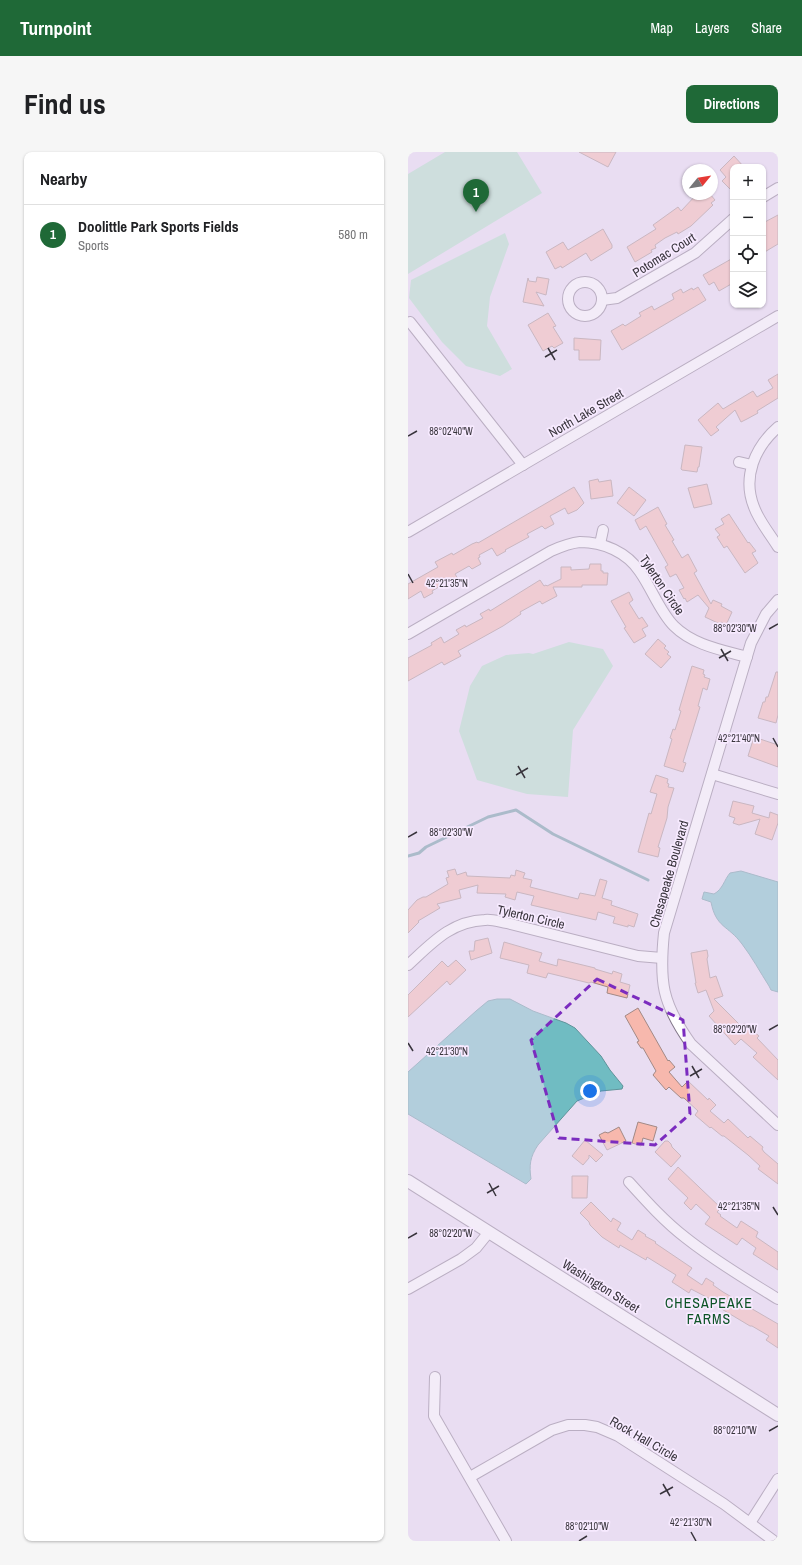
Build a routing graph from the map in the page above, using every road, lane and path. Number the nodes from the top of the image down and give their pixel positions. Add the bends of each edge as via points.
1 (778, 188) edge
2 (766, 195) edge
3 (730, 222) edge
4 (602, 300) dead end
5 (778, 316) edge
6 (410, 322) dead end
7 (778, 427) edge
8 (739, 462) dead end
9 (523, 465) junction
10 (752, 465) junction
11 (603, 530) dead end
12 (408, 532) edge
13 (600, 544) junction
14 (778, 547) edge
15 (778, 600) edge
16 (408, 634) edge
17 (747, 657) junction
18 (712, 774) junction
19 (778, 794) edge
20 (662, 958) junction
21 (408, 965) edge
22 (778, 1125) edge
23 (408, 1181) edge
24 (629, 1182) dead end
25 (489, 1232) junction
26 (408, 1289) edge
27 (778, 1299) edge
28 (435, 1377) dead end
29 (778, 1415) edge
30 (470, 1477) junction
31 (778, 1478) edge
32 (750, 1523) junction
33 (506, 1541) edge
34 (774, 1541) edge

1 - 2 street
3 - 4 street, Potomac Court via 695,253 617,298
5 - 9 street, North Lake Street
6 - 9 street
7 - 10 street via 759,447
8 - 10 street
9 - 12 street, North Lake Street
10 - 14 street via 749,481 754,508
11 - 13 street
13 - 16 street, Tylerton Circle via 579,542 550,551
13 - 17 street, Tylerton Circle via 628,558 640,570 673,626 686,636
15 - 17 street, Chesapeake Boulevard via 763,620
17 - 18 street, Chesapeake Boulevard
18 - 19 street
18 - 20 street, Chesapeake Boulevard via 664,933
20 - 21 street, Tylerton Circle via 638,956 486,920 467,922 449,930
20 - 22 street, Chesapeake Boulevard via 664,989 670,1009 683,1034
23 - 25 main road, Washington Street
24 - 27 street via 684,1237
25 - 26 street via 476,1248 461,1259
25 - 29 main road, Washington Street
28 - 30 street via 434,1416
30 - 32 street, Rock Hall Circle via 552,1430 568,1425 586,1425 618,1436
30 - 33 street
31 - 32 street
32 - 34 street, Rock Hall Circle

